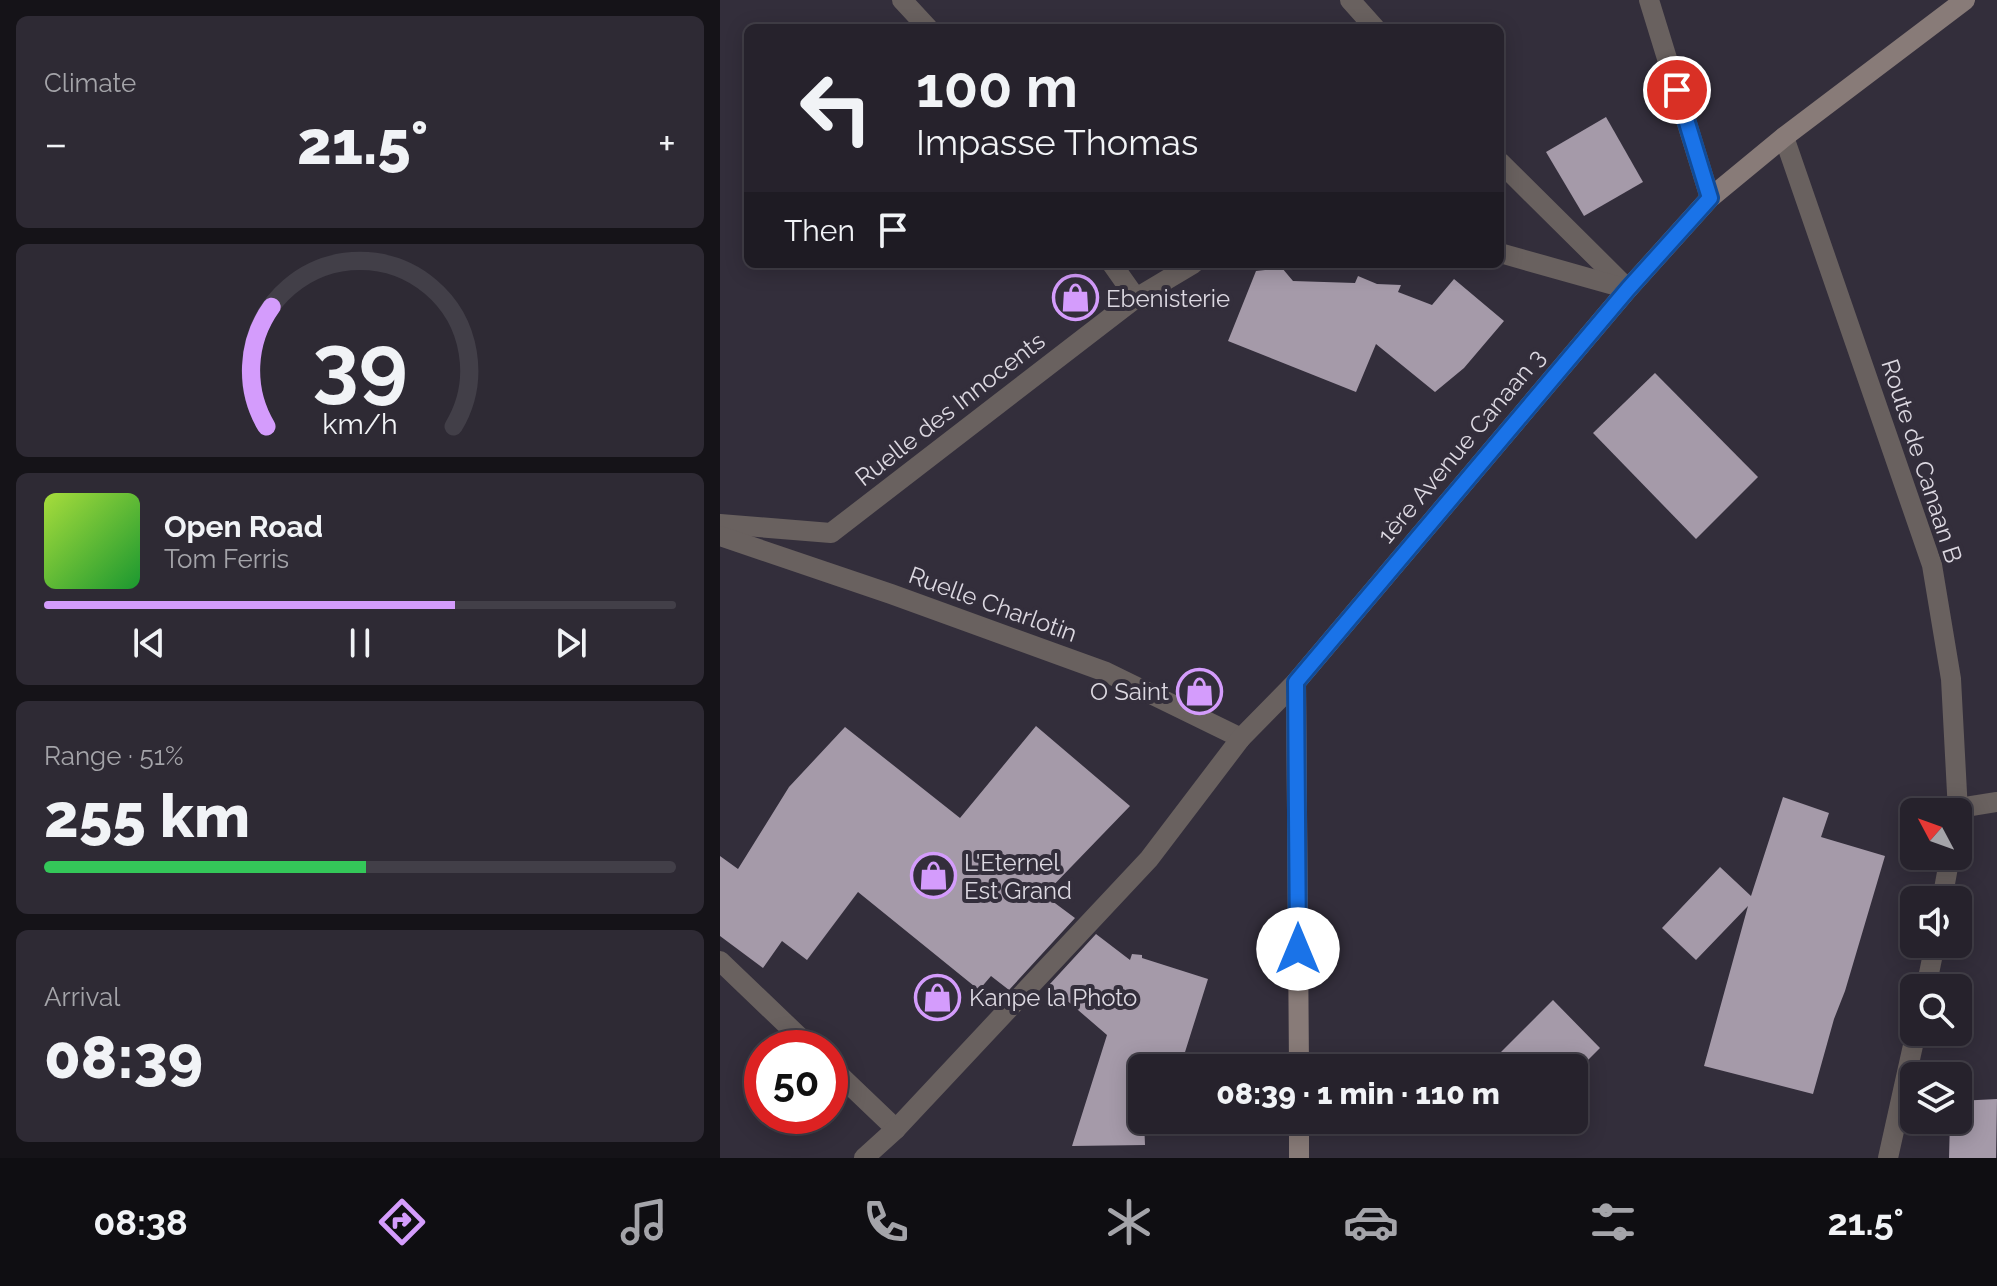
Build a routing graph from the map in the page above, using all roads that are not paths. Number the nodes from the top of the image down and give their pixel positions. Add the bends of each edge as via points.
1 (902, 0) edge
2 (1350, 0) edge
3 (1649, 0) edge
4 (1965, 0) edge
5 (924, 24) edge
6 (1371, 24) edge
7 (1784, 137) junction
8 (1504, 166) edge
9 (1710, 198) junction
10 (1504, 254) edge
11 (1115, 268) edge
12 (1186, 268) edge
13 (1628, 289) junction
14 (1136, 298) junction
15 (720, 524) edge
16 (720, 536) edge
17 (1296, 682) junction
18 (1241, 738) junction
19 (1957, 798) edge
20 (1997, 802) edge
21 (1972, 807) edge
22 (720, 961) edge
23 (792, 1030) edge
24 (1913, 1046) edge
25 (1299, 1054) edge
26 (848, 1083) edge
27 (896, 1129) junction
28 (1299, 1134) edge
29 (864, 1158) edge
30 (1299, 1158) edge
31 (1888, 1158) edge

1 - 5 street
2 - 6 street
3 - 9 street
4 - 7 main road, 1ère Avenue Canaan 3
7 - 9 main road, 1ère Avenue Canaan 3
7 - 19 street, Route de Canaan B via 1932,565 1951,679
8 - 13 street
9 - 13 main road, 1ère Avenue Canaan 3
10 - 13 street
11 - 14 street
12 - 14 street, Ruelle des Innocents
13 - 17 main road, 1ère Avenue Canaan 3
14 - 15 street, Ruelle des Innocents via 831,533
16 - 18 street, Ruelle Charlotin via 1106,672
17 - 18 street
17 - 25 main road
18 - 27 street via 1149,859
20 - 21 street
22 - 23 street
24 - 31 street
26 - 27 street
27 - 29 street
28 - 30 main road

